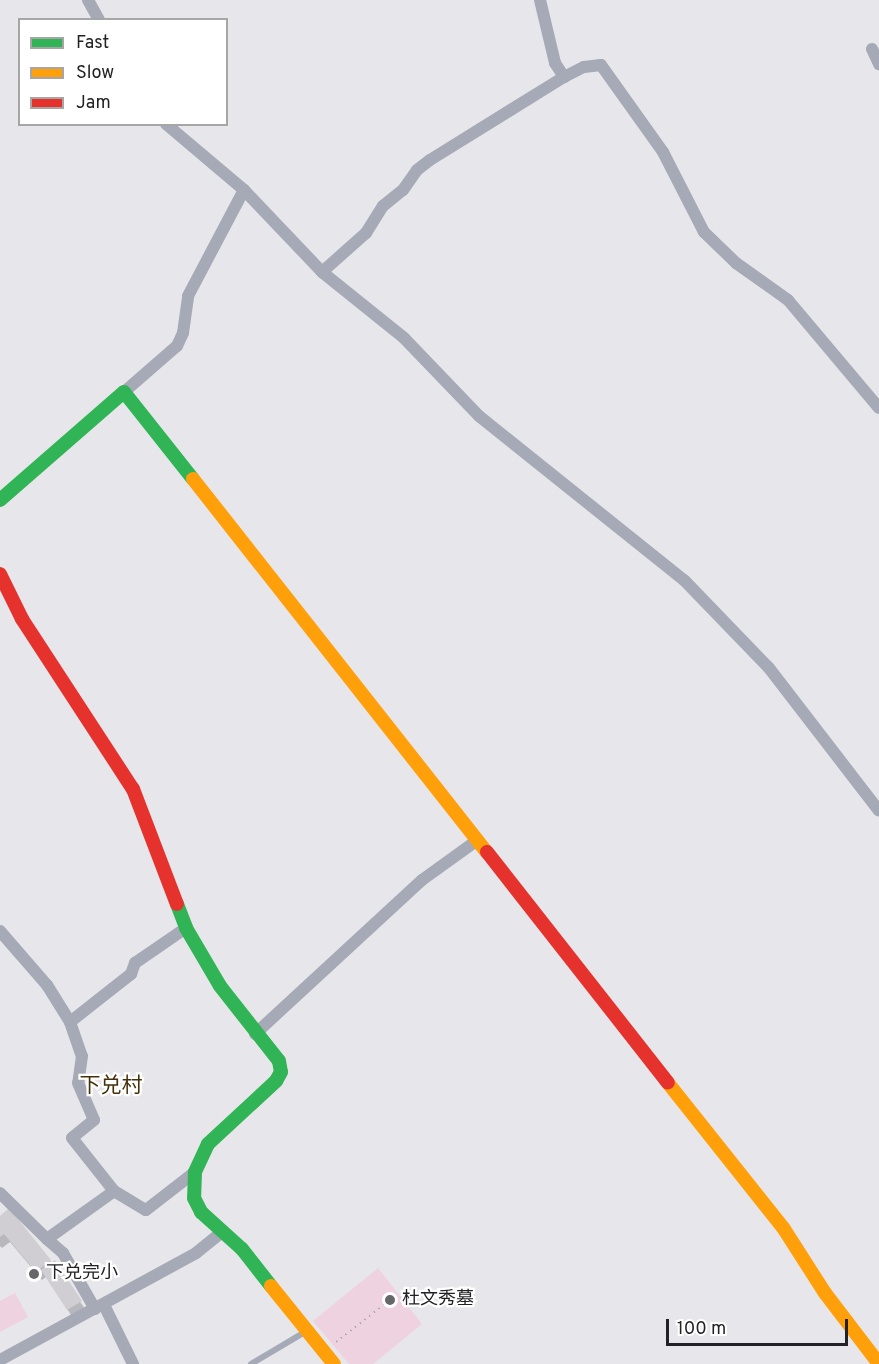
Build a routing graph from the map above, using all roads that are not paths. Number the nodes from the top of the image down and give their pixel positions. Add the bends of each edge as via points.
1 (88, 0) edge
2 (540, 0) edge
3 (98, 18) edge
4 (872, 49) dead end
5 (879, 64) edge
6 (564, 77) junction
7 (168, 126) edge
8 (244, 190) junction
9 (322, 272) junction
10 (124, 392) junction
11 (879, 408) edge
12 (0, 500) edge
13 (0, 574) edge
14 (879, 810) edge
15 (476, 841) junction
16 (186, 928) junction
17 (0, 931) edge
18 (70, 1022) junction
19 (255, 1034) junction
20 (195, 1172) junction
21 (114, 1191) junction
22 (0, 1193) edge
23 (222, 1231) junction
24 (47, 1239) junction
25 (99, 1307) junction
26 (307, 1330) junction
27 (0, 1360) edge
28 (133, 1364) edge
29 (251, 1364) edge
30 (334, 1364) edge
31 (879, 1364) edge

1 - 3 street
2 - 6 street via 555,63
4 - 5 street
6 - 9 street via 417,170 403,190 383,206 366,233
6 - 11 street via 593,64 606,69 663,152 704,232 736,263 788,300
7 - 8 street
8 - 9 street
8 - 10 street via 188,296 183,333 177,346
9 - 14 street via 404,338 479,416 684,580 769,668
10 - 12 street
10 - 15 street
13 - 16 street via 22,619 133,789
15 - 19 street via 422,880
15 - 31 street via 784,1229 825,1293
16 - 18 street via 135,963 131,974
16 - 19 street
17 - 18 street via 47,985
18 - 21 street via 82,1056 78,1083 94,1120 72,1138
19 - 20 street via 279,1061 281,1072 207,1144
20 - 21 street via 146,1210
20 - 23 street via 194,1198 201,1212
21 - 24 street
22 - 24 street
23 - 25 street via 196,1253
23 - 26 street
24 - 25 street via 63,1253
25 - 27 street
25 - 28 street
26 - 29 lane
26 - 30 street

